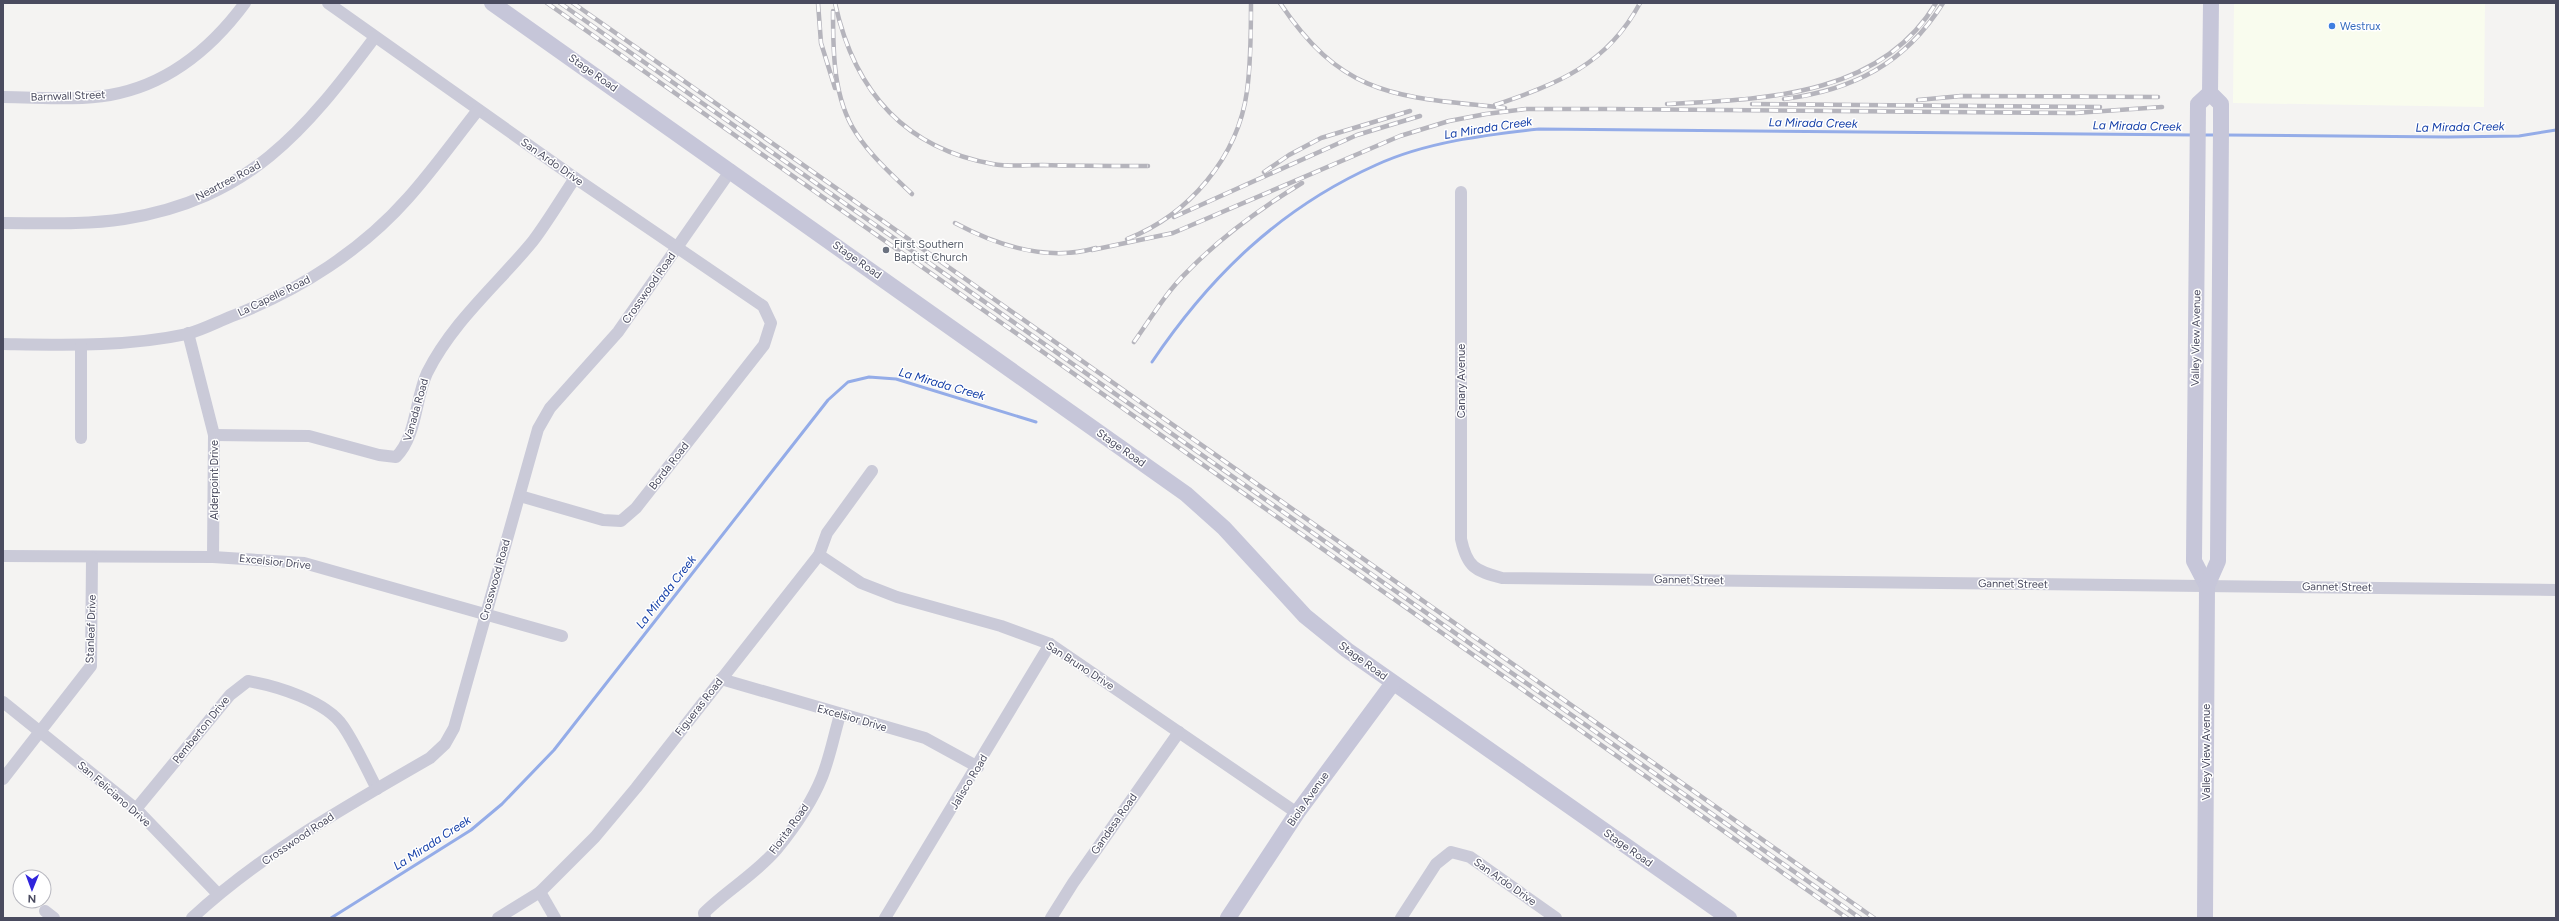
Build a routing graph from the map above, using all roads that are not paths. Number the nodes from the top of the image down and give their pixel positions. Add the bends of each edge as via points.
1 (244, 3) edge
2 (328, 3) edge
3 (492, 3) edge
4 (2211, 3) edge
5 (375, 37) junction
6 (2210, 93) junction
7 (3, 97) edge
8 (478, 110) junction
9 (731, 170) junction
10 (575, 178) junction
11 (1461, 192) dead end
12 (3, 223) edge
13 (677, 248) junction
14 (771, 323) joint
15 (188, 333) junction
16 (3, 344) edge
17 (81, 345) junction
18 (214, 435) junction
19 (81, 438) dead end
20 (872, 472) dead end
21 (520, 496) junction
22 (819, 555) junction
23 (3, 556) edge
24 (213, 557) junction
25 (92, 558) junction
26 (1472, 567) joint
27 (2207, 586) junction
28 (2556, 590) edge
29 (485, 615) junction
30 (562, 636) dead end
31 (1050, 644) junction
32 (721, 679) junction
33 (1393, 683) junction
34 (3, 702) edge
35 (840, 715) junction
36 (41, 732) junction
37 (1179, 732) junction
38 (978, 767) junction
39 (3, 779) edge
40 (377, 789) junction
41 (136, 810) junction
42 (1297, 813) junction
43 (540, 892) junction
44 (218, 894) junction
45 (192, 918) edge
46 (498, 918) edge
47 (555, 918) edge
48 (704, 918) edge
49 (885, 918) edge
50 (1051, 918) edge
51 (1228, 918) edge
52 (1401, 918) edge
53 (1556, 918) edge
54 (1729, 918) edge
55 (2205, 918) edge

1 - 7 street, Barnwall Street via 229,24 204,50 177,70 144,86 110,95 74,98
2 - 5 street, San Ardo Drive
3 - 9 main road, Stage Road
4 - 6 main road
5 - 8 street, San Ardo Drive
5 - 12 street, Neartree Road via 321,108 296,135 269,159 236,180 200,198 164,211 123,219 84,223
6 - 27 main road, Valley View Avenue via 2222,104 2222,128 2218,561
6 - 27 main road, Valley View Avenue via 2198,104 2194,561
8 - 10 street, San Ardo Drive
8 - 15 street, La Capelle Road via 408,198 340,259 305,282 258,306
9 - 13 street, Crosswood Road
9 - 33 main road, Stage Road via 1186,494 1224,528 1305,616
10 - 13 street, San Ardo Drive
10 - 18 street, Vanada Road via 533,240 460,320 443,345 424,381 406,447 396,457 379,456 309,436
11 - 26 street, Canary Avenue via 1461,539 1464,553
13 - 14 street, San Ardo Drive via 763,306
13 - 21 street, Crosswood Road via 618,332 550,408 538,429
14 - 21 street, Borda Road via 764,345 636,508 621,521 603,520
15 - 17 street, La Capelle Road via 133,342
15 - 18 street, Alderpoint Drive
16 - 17 street, La Capelle Road
17 - 19 street
18 - 24 street, Alderpoint Drive
20 - 22 street, Figueras Road via 827,533
21 - 29 street, Crosswood Road
22 - 31 street, San Bruno Drive via 861,583 897,597 1001,626
22 - 32 street, Figueras Road
23 - 25 street, Excelsior Drive
24 - 25 street, Excelsior Drive
24 - 29 street, Excelsior Drive via 304,563
25 - 36 street, Stanleaf Drive via 91,666
26 - 27 street, Gannet Street via 1502,578
27 - 28 street, Gannet Street
27 - 55 main road, Valley View Avenue
29 - 30 street, Excelsior Drive
29 - 40 street, Crosswood Road via 454,728 445,744 430,758
31 - 37 street, San Bruno Drive
31 - 38 street, Jalisco Road
32 - 35 street, Excelsior Drive
32 - 43 street, Figueras Road via 595,837
33 - 42 main road, Biola Avenue
33 - 54 main road, Stage Road
34 - 36 street, San Feliciano Drive
35 - 38 street, Excelsior Drive via 925,738
35 - 48 street, Florita Road via 822,777 806,807 776,849 749,876 722,895 704,913
36 - 39 street, Stanleaf Drive
36 - 41 street, San Feliciano Drive
37 - 42 street, San Bruno Drive
37 - 50 street, Gandesa Road
38 - 49 street, Jalisco Road
40 - 41 street, Pemberton Drive via 343,726 327,709 271,685 248,681 230,695
40 - 44 street, Crosswood Road via 302,834
41 - 44 street, San Feliciano Drive
42 - 51 main road, Biola Avenue
43 - 46 street, Figueras Road
43 - 47 street
44 - 45 street, Crosswood Road
52 - 53 street, San Ardo Drive via 1436,864 1451,852 1470,857

